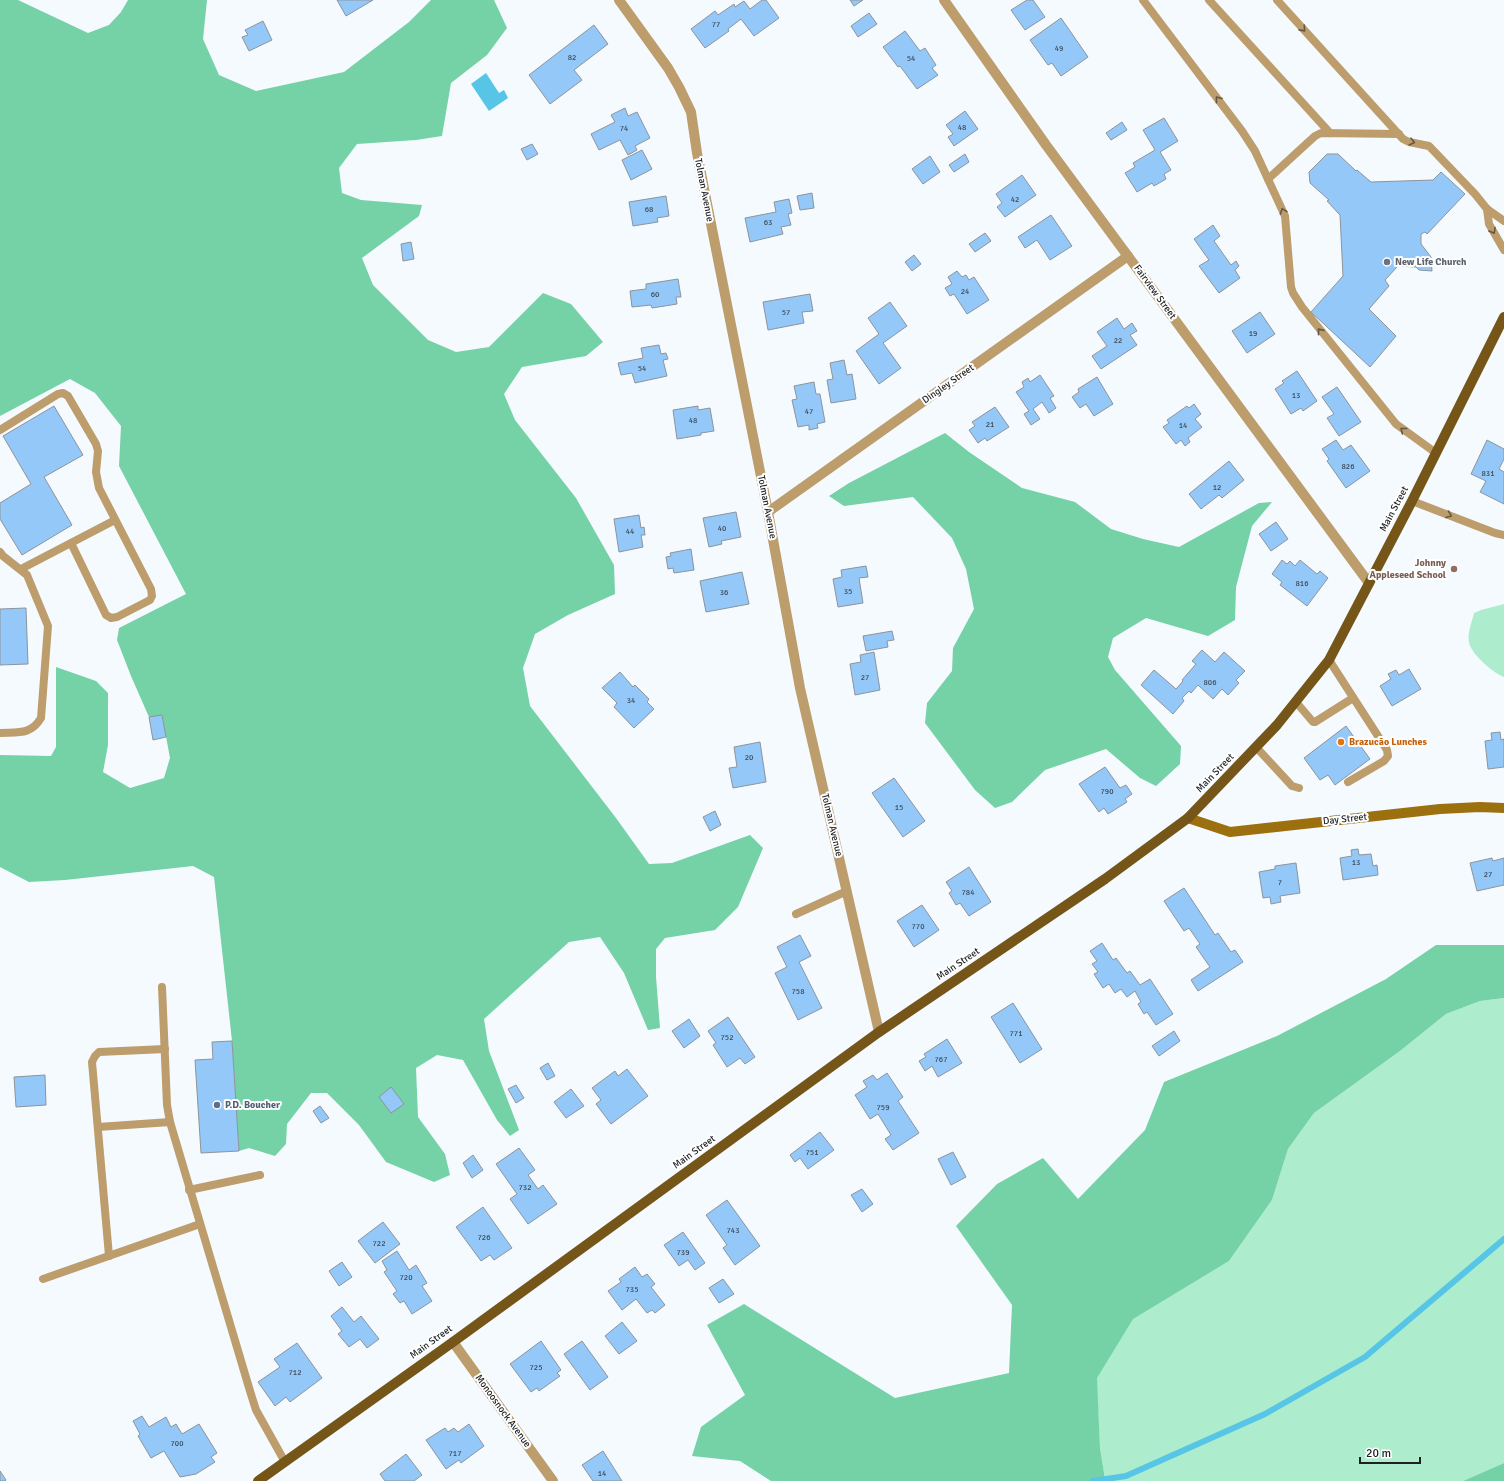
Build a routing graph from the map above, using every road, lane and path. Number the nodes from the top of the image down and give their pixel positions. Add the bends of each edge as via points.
1 (619, 0) edge
2 (944, 0) edge
3 (1143, 0) edge
4 (1209, 0) edge
5 (1277, 0) edge
6 (1330, 133) junction
7 (1399, 134) junction
8 (1268, 179) junction
9 (1487, 209) junction
10 (1504, 221) edge
11 (1504, 250) edge
12 (1128, 256) junction
13 (1504, 317) edge
14 (0, 430) edge
15 (1436, 452) junction
16 (1412, 501) junction
17 (768, 512) junction
18 (116, 520) junction
19 (1504, 535) edge
20 (72, 543) junction
21 (0, 552) edge
22 (21, 569) junction
23 (1369, 582) junction
24 (1329, 660) junction
25 (1353, 698) junction
26 (1296, 702) junction
27 (0, 733) edge
28 (1256, 747) junction
29 (1348, 782) dead end
30 (1299, 788) dead end
31 (1504, 808) edge
32 (1188, 818) junction
33 (847, 891) junction
34 (796, 914) dead end
35 (162, 987) dead end
36 (880, 1032) junction
37 (165, 1049) junction
38 (170, 1122) junction
39 (98, 1127) junction
40 (260, 1175) dead end
41 (189, 1190) junction
42 (200, 1224) junction
43 (109, 1256) junction
44 (43, 1279) dead end
45 (453, 1342) junction
46 (285, 1462) junction
47 (258, 1481) edge
48 (553, 1481) edge

1 - 17 street, Tolman Avenue via 668,68 691,112
2 - 12 street, Fairview Street
8 -> 3 lane via 1249,140
4 - 6 lane
5 -> 7 lane
6 - 7 lane
6 - 8 lane via 1315,136
7 -> 9 lane via 1409,142 1429,146
15 -> 8 lane via 1396,424 1299,303 1291,287 1285,216
9 - 10 lane
9 -> 11 lane via 1489,224
12 - 17 street, Dingley Street
12 - 23 street, Fairview Street
13 - 15 main road, Main Street
14 - 18 lane via 58,394 64,393 68,396 96,444 99,488
15 - 16 main road, Main Street
16 -> 19 lane
16 - 23 main road, Main Street
17 - 33 street, Tolman Avenue via 800,688
18 - 20 lane
18 - 20 lane via 151,589 152,596 144,604 117,618 106,615
20 - 22 lane
21 - 22 lane
22 - 27 lane via 27,575 48,626 41,718 34,728 26,732
23 - 24 main road, Main Street
24 - 25 lane
24 - 26 main road, Main Street
25 - 26 lane via 1316,722 1313,722
25 - 29 lane via 1387,750 1388,756
26 - 28 main road, Main Street
28 - 30 lane via 1292,786
28 - 32 main road, Main Street
31 - 32 main road, Day Street via 1440,809 1230,832
32 - 36 main road, Main Street via 1105,879
33 - 34 lane
33 - 36 street, Tolman Avenue
35 - 37 lane
36 - 45 main road, Main Street
37 - 38 lane
37 - 39 lane via 99,1052 95,1056 92,1062
38 - 39 lane
38 - 41 lane
39 - 43 lane
40 - 41 lane
41 - 42 lane
42 - 43 lane
42 - 46 lane via 256,1410
43 - 44 lane
45 - 46 main road, Main Street
45 - 48 street, Monoosnock Avenue
46 - 47 main road, Main Street

